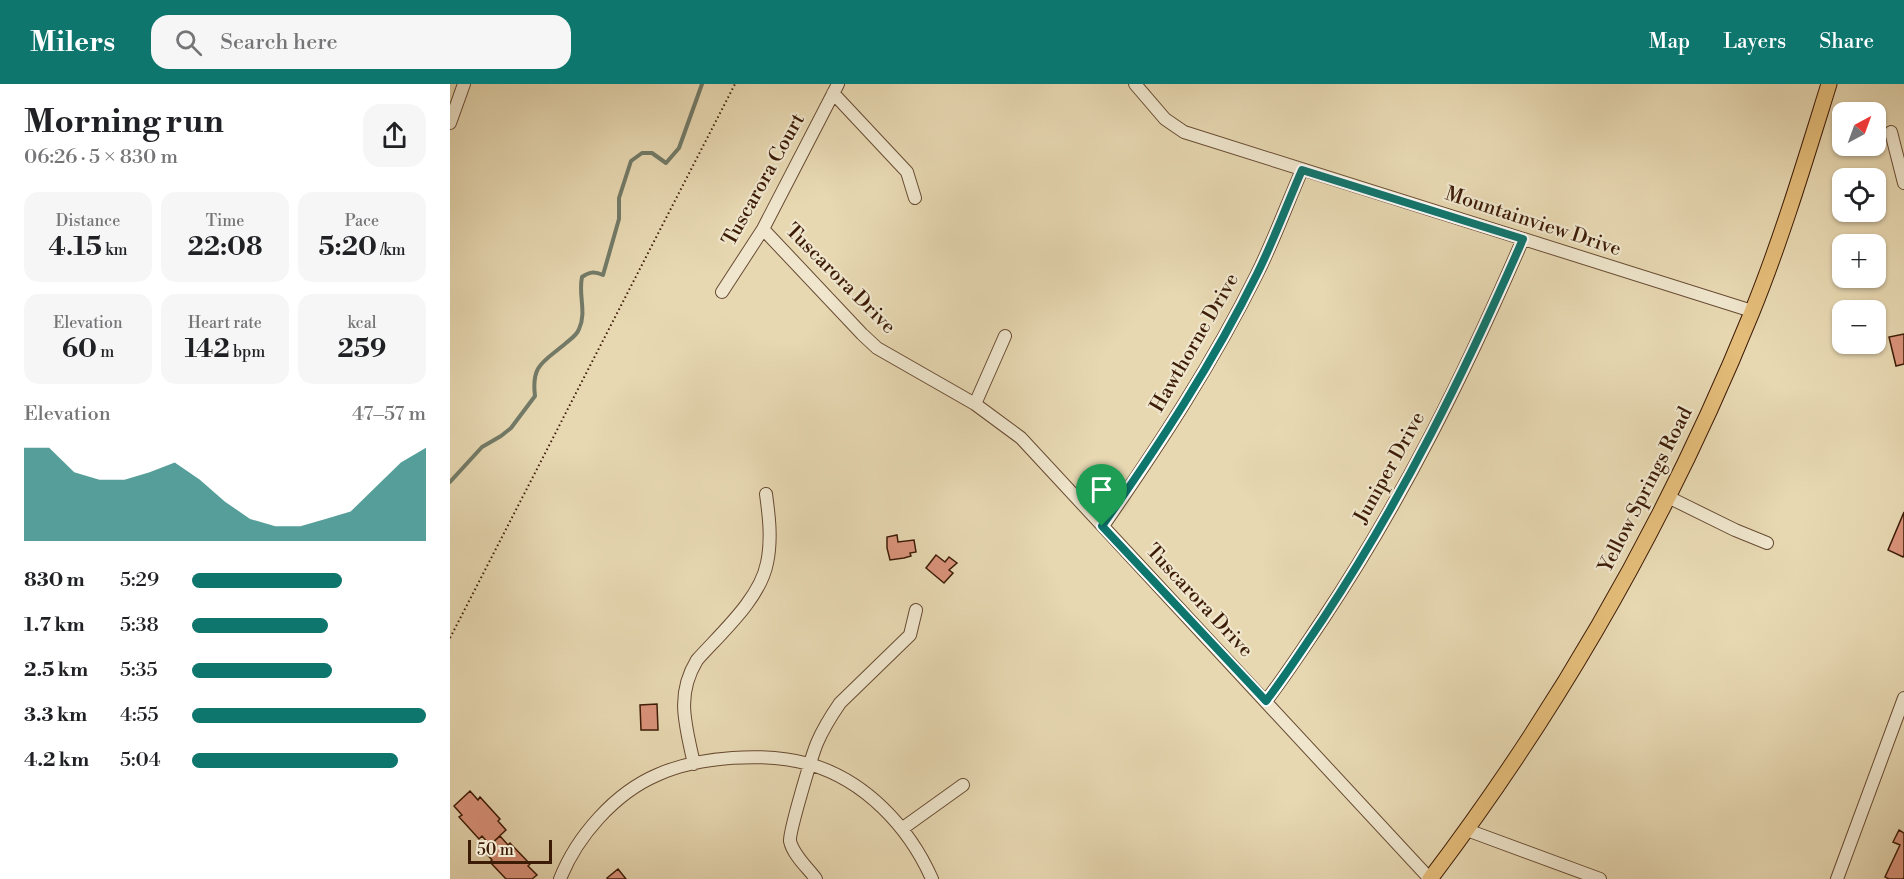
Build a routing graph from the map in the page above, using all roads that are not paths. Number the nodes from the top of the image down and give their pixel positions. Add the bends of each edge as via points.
1 (464, 84) edge
2 (1135, 84) edge
3 (1829, 84) edge
4 (836, 89) edge
5 (450, 123) edge
6 (1891, 132) dead end
7 (1302, 170) junction
8 (1904, 183) edge
9 (915, 198) dead end
10 (762, 229) junction
11 (1523, 239) junction
12 (722, 292) dead end
13 (1752, 311) junction
14 (1005, 336) dead end
15 (975, 404) junction
16 (766, 494) dead end
17 (1668, 497) junction
18 (1102, 526) junction
19 (1767, 543) dead end
20 (916, 610) dead end
21 (1904, 698) edge
22 (1266, 701) junction
23 (694, 764) junction
24 (811, 764) junction
25 (963, 785) dead end
26 (903, 828) junction
27 (1467, 830) junction
28 (1571, 874) edge
29 (560, 879) edge
30 (816, 879) edge
31 (932, 879) edge
32 (1430, 879) edge
33 (1600, 879) edge
34 (1837, 879) edge

1 - 5 street
2 - 7 street, Mountainview Drive via 1165,119 1184,132
3 - 13 main road, Yellow Springs Road
4 - 9 street via 907,172
4 - 10 street, Tuscarora Court
6 - 8 street
7 - 11 street, Mountainview Drive
7 - 18 street, Hawthorne Drive via 1235,315 1152,455
10 - 12 street, Tuscarora Court
10 - 15 street, Tuscarora Drive via 877,348
11 - 13 street, Mountainview Drive
11 - 22 street, Juniper Drive via 1463,374 1414,469 1353,573
13 - 17 main road, Yellow Springs Road
14 - 15 street
15 - 18 street, Tuscarora Drive via 1021,438
16 - 23 street via 770,531 764,576 747,603 697,660 684,692 683,710
17 - 19 street
17 - 27 main road, Yellow Springs Road via 1589,644
18 - 22 street, Tuscarora Drive
20 - 24 street via 910,635 831,716
21 - 34 street
22 - 32 street, Tuscarora Drive
23 - 24 street via 748,756
23 - 29 street via 658,774 622,796 587,833
24 - 26 street via 859,789
24 - 30 street via 790,841
25 - 26 street
26 - 31 street
27 - 28 street
27 - 32 main road, Yellow Springs Road
28 - 33 street

